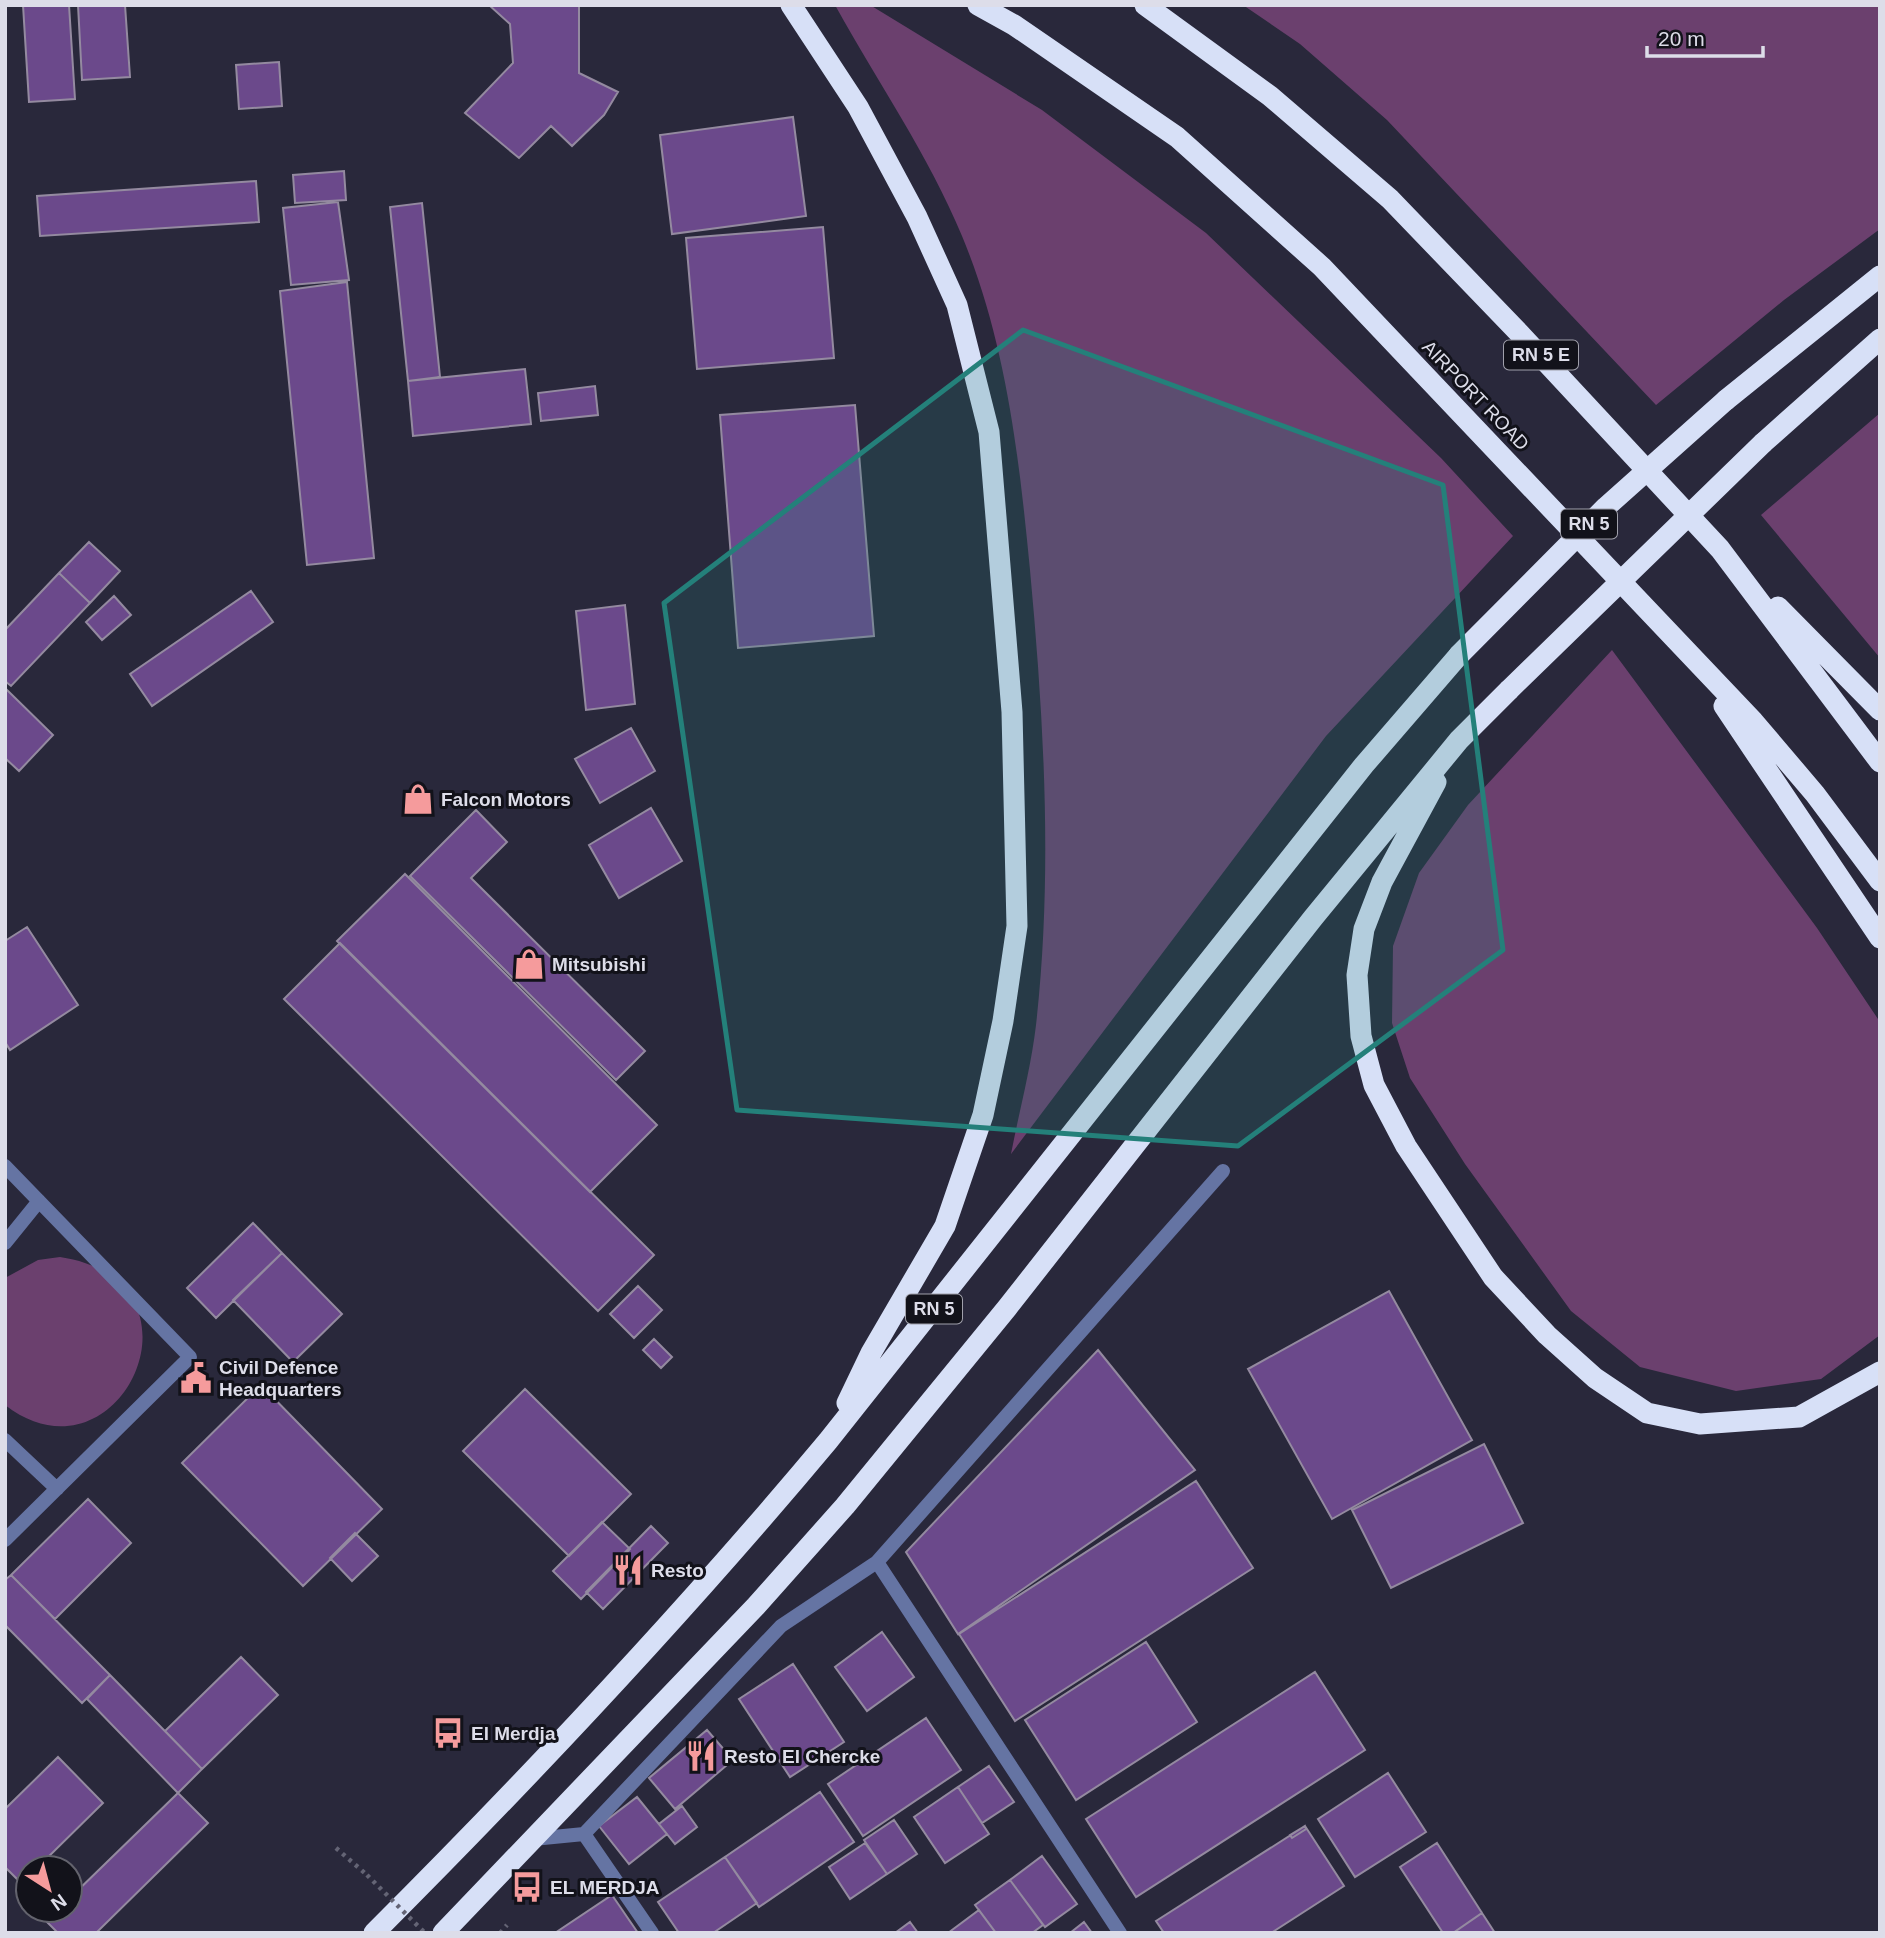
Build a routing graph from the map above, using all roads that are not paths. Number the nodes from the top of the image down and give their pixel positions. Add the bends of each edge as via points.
1 (790, 5) edge
2 (978, 5) edge
3 (1145, 5) edge
4 (1880, 276) edge
5 (1880, 339) edge
6 (1720, 549) junction
7 (1690, 655) junction
8 (1880, 710) edge
9 (1458, 740) junction
10 (1880, 762) edge
11 (1880, 881) edge
12 (1880, 938) edge
13 (5, 1166) edge
14 (1223, 1171) dead end
15 (39, 1201) junction
16 (5, 1243) edge
17 (1880, 1372) edge
18 (5, 1440) edge
19 (828, 1441) junction
20 (57, 1489) junction
21 (5, 1540) edge
22 (877, 1562) junction
23 (584, 1834) junction
24 (532, 1839) junction
25 (374, 1933) edge
26 (443, 1933) edge
27 (652, 1933) edge
28 (1120, 1933) edge

1 - 19 highway via 858,107 917,217 957,305 989,432 1012,712 1017,926 983,1115 945,1226 871,1353
2 - 7 highway, AIRPORT ROAD via 1177,137 1322,267
3 - 6 highway, RN 5 E via 1270,96 1390,199
4 - 19 highway, RN 5, bridge via 1726,400 1606,507 1460,655 1364,765
5 - 9 highway, RN 5, bridge via 1763,443
6 - 8 highway
6 - 10 highway, RN 5 E
7 - 11 highway, AIRPORT ROAD via 1815,794
7 - 12 highway
9 - 17 highway via 1382,882 1364,929 1357,975 1361,1035 1374,1085 1445,1208 1493,1277 1547,1335 1595,1378 1647,1413 1700,1424 1800,1417
9 - 24 highway, RN 5 via 845,1506 756,1606
13 - 15 street
14 - 22 street
15 - 16 street
15 - 20 street via 190,1357
18 - 20 street
19 - 25 highway, RN 5 via 717,1572 563,1740
20 - 21 street
22 - 23 street via 781,1626
22 - 28 street
23 - 24 street
23 - 27 street
24 - 26 highway, RN 5

